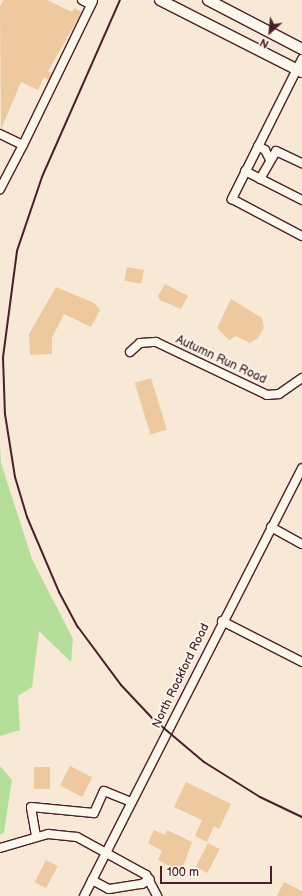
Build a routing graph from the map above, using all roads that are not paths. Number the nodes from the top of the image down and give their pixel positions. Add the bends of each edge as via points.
1 (82, 0) edge
2 (160, 0) edge
3 (208, 0) edge
4 (93, 2) edge
5 (302, 49) edge
6 (302, 59) edge
7 (299, 71) edge
8 (0, 134) edge
9 (23, 145) junction
10 (258, 146) junction
11 (270, 160) junction
12 (302, 163) edge
13 (245, 171) junction
14 (260, 179) junction
15 (0, 189) edge
16 (302, 200) edge
17 (302, 236) edge
18 (130, 352) dead end
19 (302, 378) edge
20 (302, 468) edge
21 (271, 527) junction
22 (302, 544) edge
23 (222, 621) junction
24 (302, 662) edge
25 (130, 802) junction
26 (36, 836) junction
27 (0, 848) edge
28 (106, 853) junction
29 (150, 878) junction
30 (92, 880) junction
31 (84, 896) edge
32 (157, 896) edge

1 - 4 street
2 - 7 main road
3 - 5 main road
4 - 9 street
6 - 7 street
7 - 10 street
8 - 9 street
9 - 15 street
10 - 11 street via 265,150
10 - 13 street
11 - 12 street via 276,151
11 - 14 street
13 - 14 street
13 - 17 street via 232,199
14 - 16 street
18 - 19 street, Autumn Run Road via 140,343 156,342 267,395 279,394
20 - 21 street, North Rockford Road
21 - 22 street
21 - 23 street, North Rockford Road
23 - 24 street
23 - 25 street, North Rockford Road
25 - 26 street via 104,790 94,813 31,807
25 - 28 street, North Rockford Road
26 - 27 street
26 - 28 street via 48,834 77,837
28 - 29 street
28 - 30 street, North Rockford Road
29 - 30 street via 142,884 109,889
29 - 32 street
30 - 31 street, North Rockford Road

